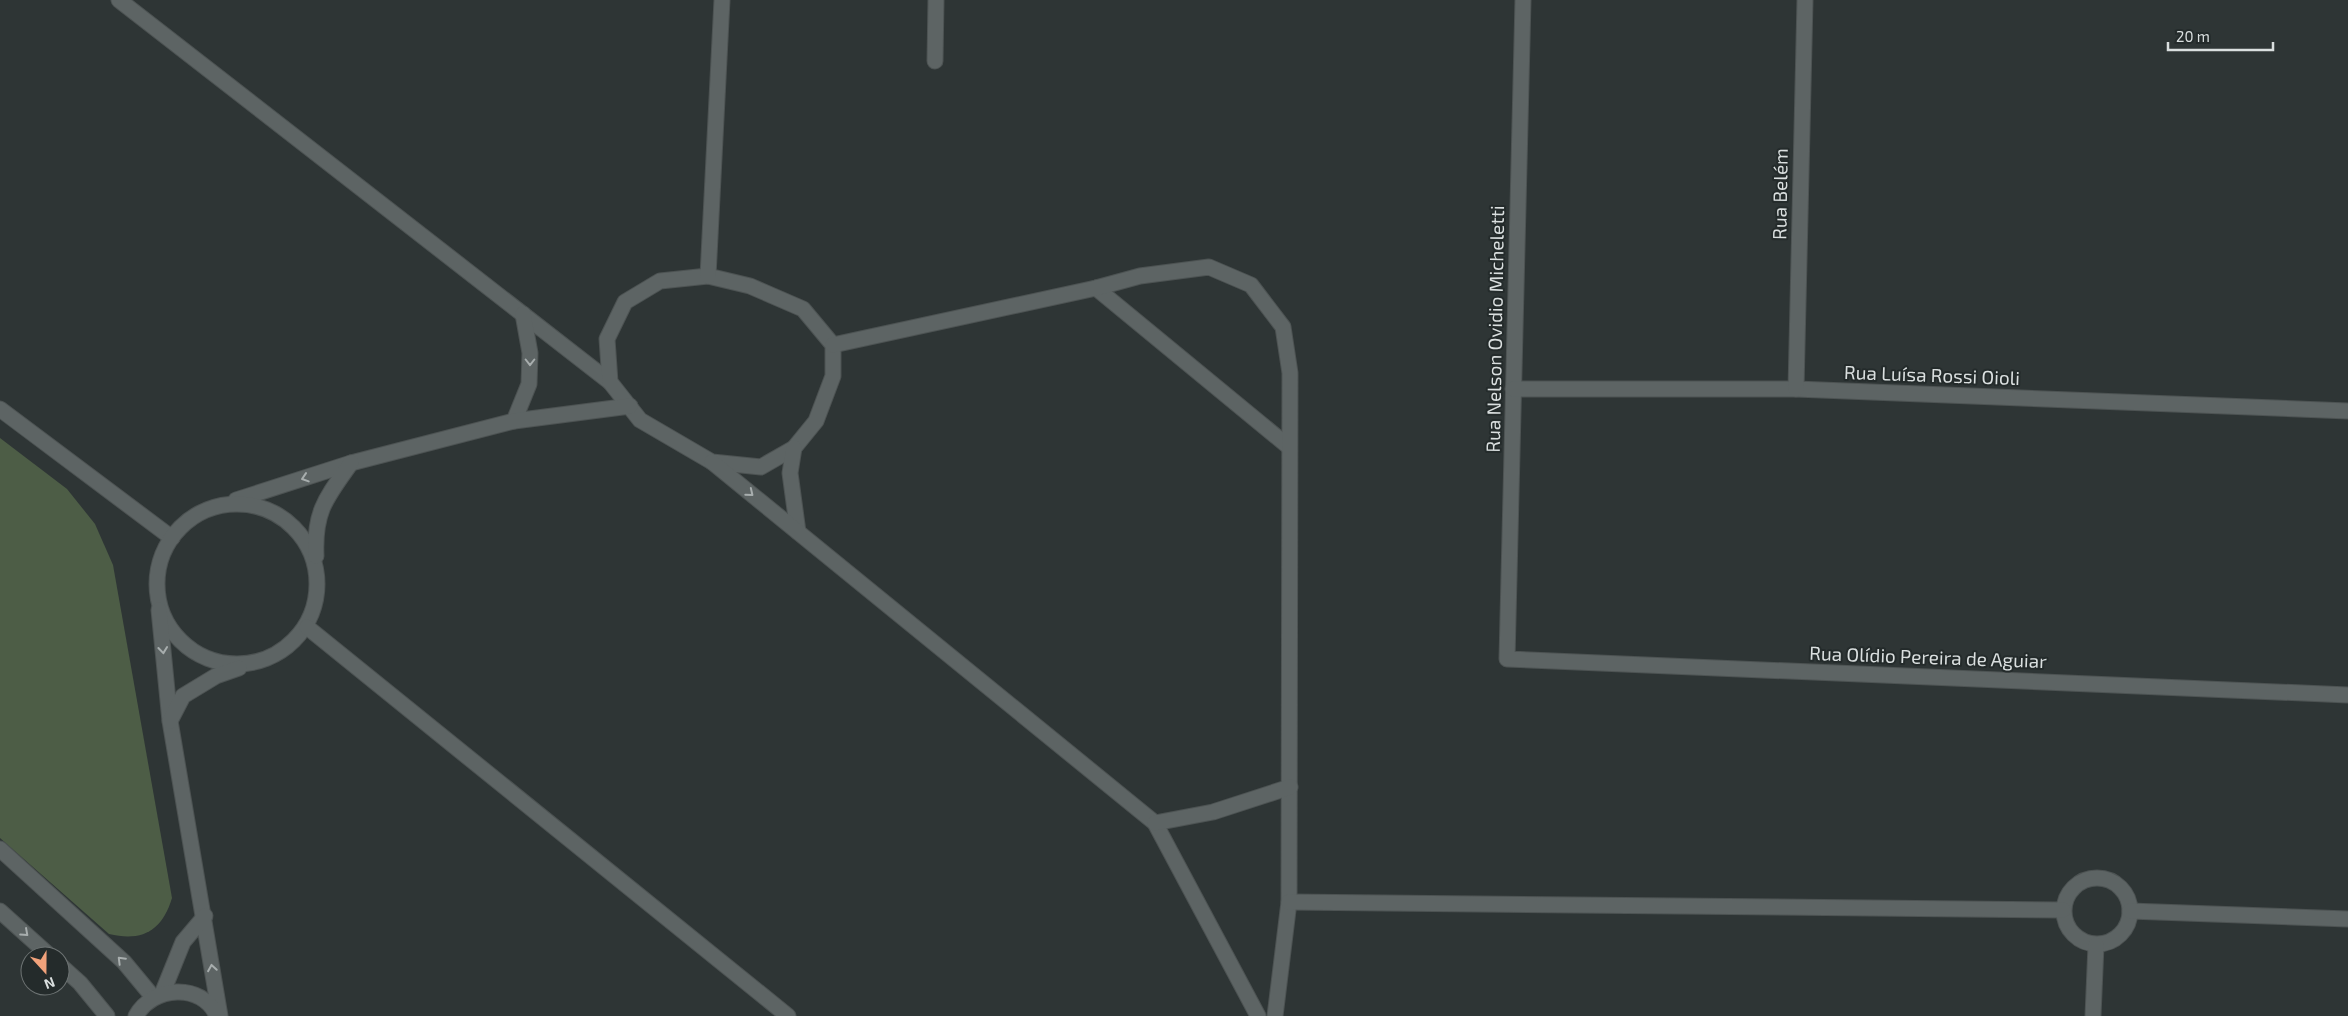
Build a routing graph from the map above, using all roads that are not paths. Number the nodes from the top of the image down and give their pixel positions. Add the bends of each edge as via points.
1 (118, 0) edge
2 (936, 0) edge
3 (1523, 0) edge
4 (1805, 0) edge
5 (720, 1) edge
6 (935, 61) dead end
7 (708, 276) junction
8 (1096, 288) junction
9 (523, 314) junction
10 (833, 345) junction
11 (610, 382) junction
12 (1514, 389) junction
13 (1796, 389) junction
14 (630, 406) junction
15 (0, 409) edge
16 (2348, 411) edge
17 (514, 420) junction
18 (1289, 447) junction
19 (794, 448) junction
20 (712, 462) junction
21 (352, 463) junction
22 (223, 504) junction
23 (798, 532) junction
24 (172, 538) junction
25 (316, 560) junction
26 (158, 601) junction
27 (307, 627) junction
28 (1507, 659) joint
29 (250, 664) junction
30 (2348, 695) edge
31 (170, 721) junction
32 (1290, 788) junction
33 (1155, 823) junction
34 (0, 849) edge
35 (1289, 902) junction
36 (2063, 910) junction
37 (0, 911) edge
38 (2130, 911) junction
39 (205, 916) junction
40 (2348, 919) edge
41 (2096, 945) junction
42 (39, 946) edge
43 (70, 974) edge
44 (158, 995) junction
45 (107, 1016) edge
46 (136, 1016) edge
47 (218, 1016) edge
48 (788, 1016) edge
49 (1258, 1016) edge
50 (1275, 1016) edge
51 (2093, 1016) edge

1 - 9 street
2 - 6 street
3 - 12 street, Rua Nelson Ovidio Micheletti
4 - 13 street, Rua Belém
5 - 7 street
7 - 10 street via 750,286 803,309
7 - 11 street via 660,281 625,302 607,338
8 - 10 street
8 - 18 street
8 - 18 street via 1140,276 1209,267 1251,285 1284,327 1290,372
9 - 11 street
9 -> 17 street via 530,353 529,384
10 - 19 street via 833,376 816,421
11 - 14 street
12 - 13 street, Rua Luísa Rossi Oioli
12 - 28 street, Rua Nelson Ovidio Micheletti
13 - 16 street, Rua Luísa Rossi Oioli
14 - 17 street
14 - 20 street via 640,420
15 - 24 street
17 - 21 street
18 - 32 street
19 - 20 street via 760,467
19 - 23 street via 790,473
20 -> 23 street
21 -> 22 street
21 - 25 street via 325,500 314,531
22 - 24 street via 196,514
22 - 25 street via 251,504 274,511 297,528
23 - 33 street
24 - 26 street via 164,548 156,573
25 - 27 street via 319,588
26 - 29 street via 175,636 196,654 221,664
26 -> 31 street
27 - 29 street via 277,655
27 - 48 street
28 - 30 street, Rua Olídio Pereira de Aguiar
29 - 31 street via 216,676 183,696
31 - 39 street
32 - 33 street via 1213,812
32 - 35 street
33 - 49 street
44 -> 34 street
35 - 36 street
35 - 50 street
36 - 38 street via 2072,889 2082,882 2098,879 2115,883 2123,890
36 - 41 street via 2070,932 2079,940
37 -> 42 street
38 - 40 street
38 - 41 street via 2119,936
39 - 44 street via 183,942
47 -> 39 street
41 - 51 street
43 - 45 street
44 - 46 street
44 - 47 street via 168,991 184,992 205,1000

